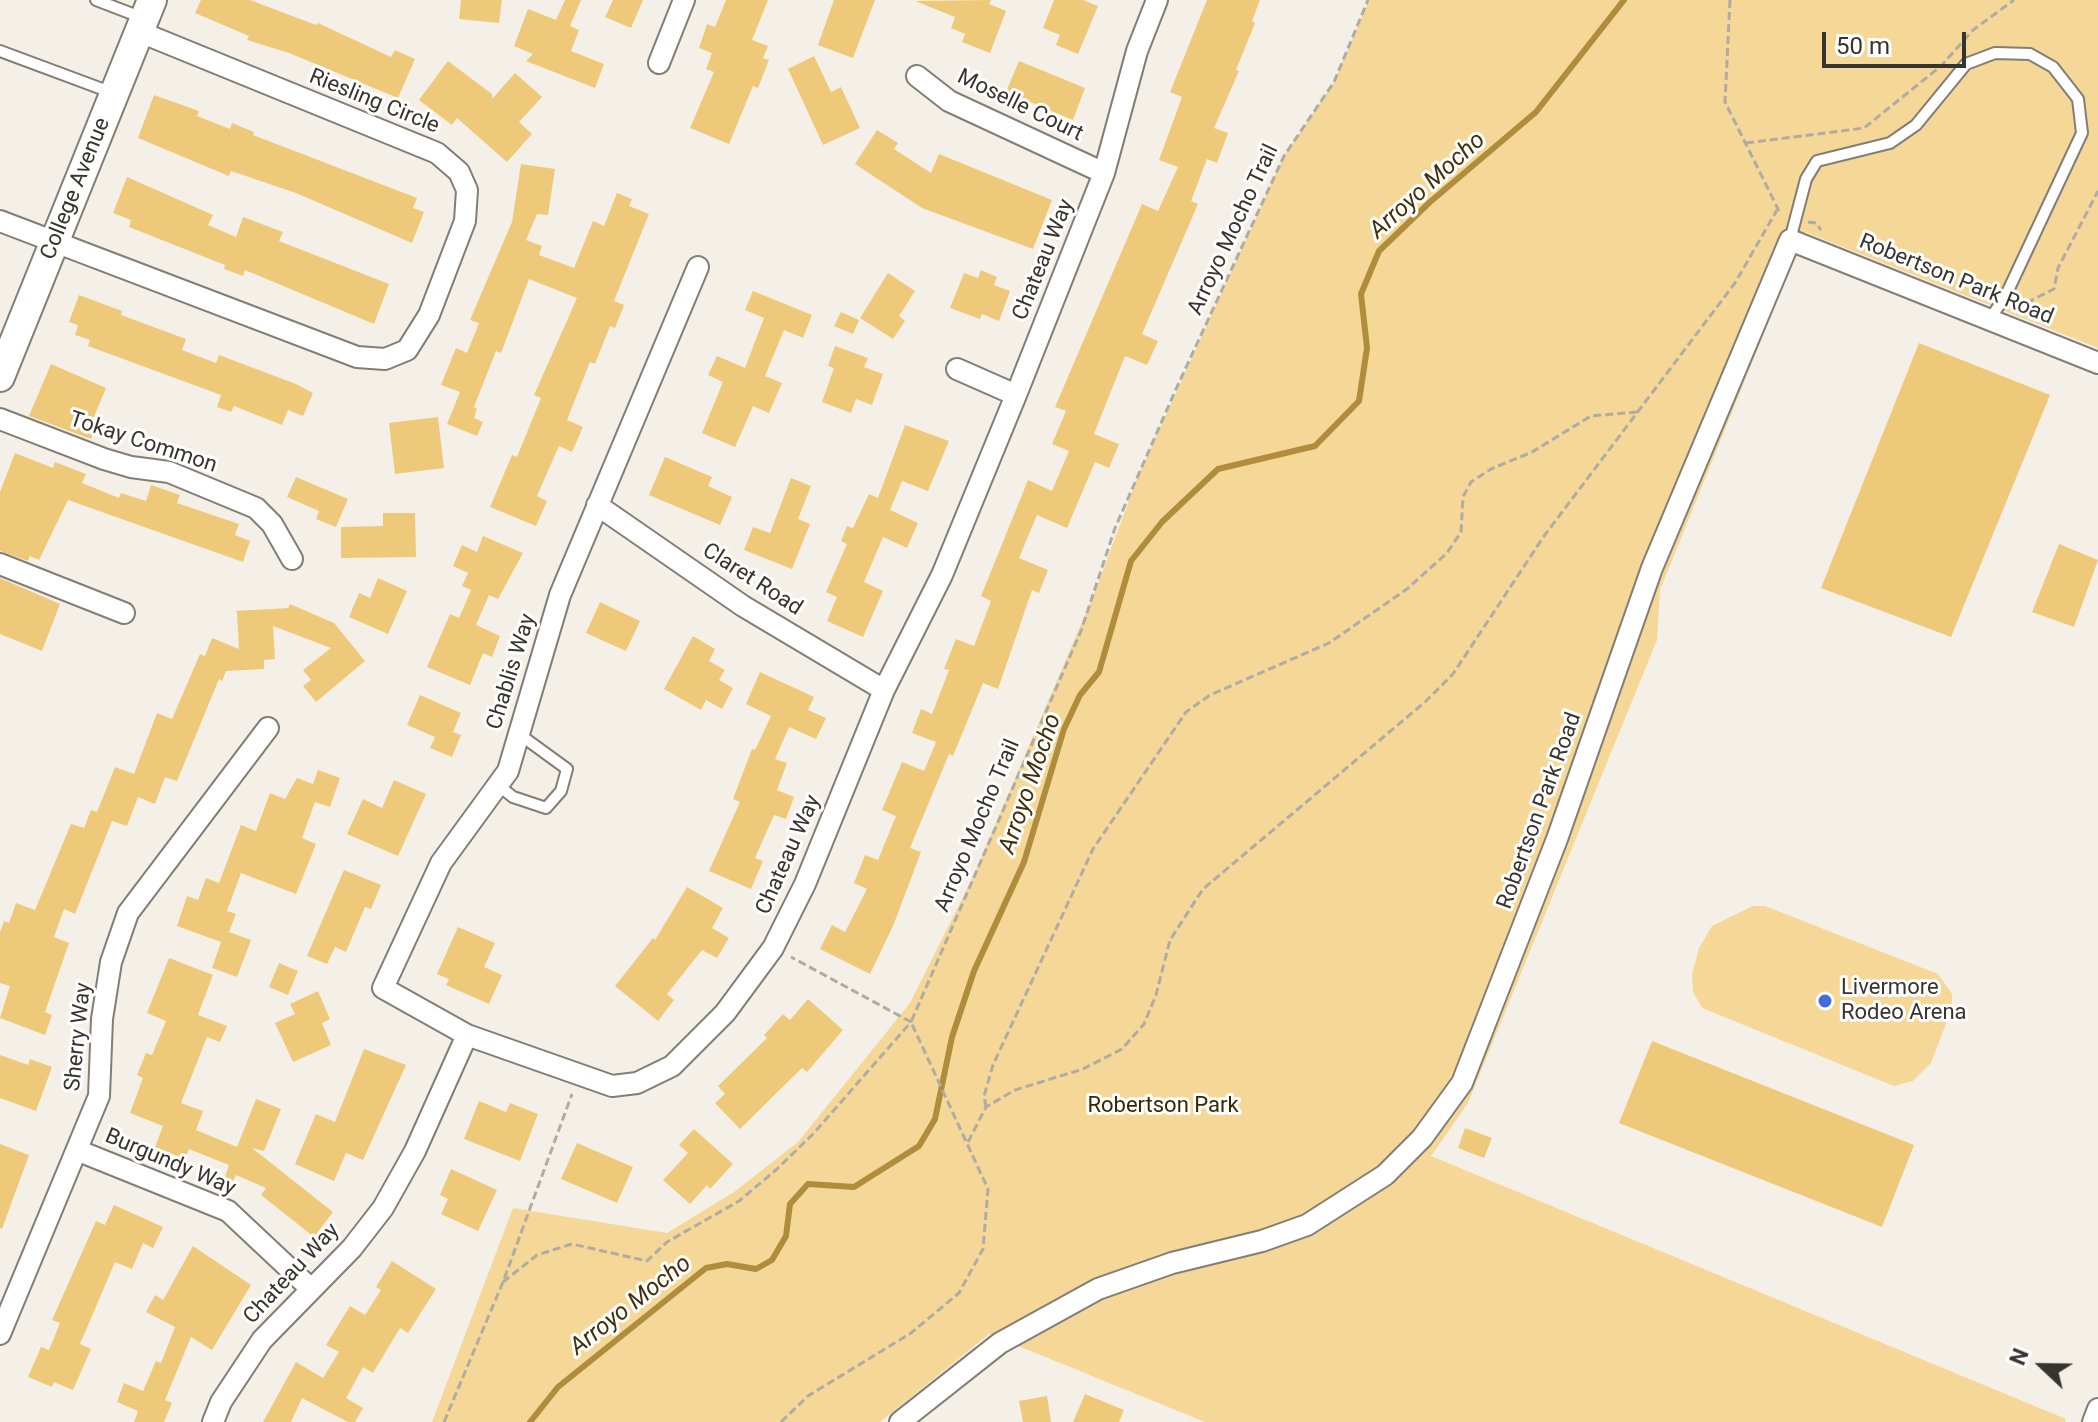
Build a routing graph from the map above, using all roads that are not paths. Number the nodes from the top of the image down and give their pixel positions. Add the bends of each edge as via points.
1 (96, 0) edge
2 (684, 0) edge
3 (1157, 0) edge
4 (145, 17) edge
5 (0, 51) edge
6 (659, 63) dead end
7 (917, 76) dead end
8 (115, 94) junction
9 (1104, 173) junction
10 (0, 221) edge
11 (55, 240) junction
12 (1790, 240) junction
13 (698, 267) dead end
14 (1990, 319) junction
15 (2098, 363) edge
16 (957, 369) dead end
17 (0, 377) edge
18 (1016, 395) junction
19 (0, 419) edge
20 (597, 505) junction
21 (292, 559) dead end
22 (0, 564) edge
23 (124, 613) dead end
24 (884, 690) junction
25 (268, 728) dead end
26 (519, 734) junction
27 (498, 785) junction
28 (467, 1035) junction
29 (79, 1151) junction
30 (310, 1288) junction
31 (0, 1334) edge
32 (2098, 1409) edge
33 (213, 1422) edge
34 (900, 1422) edge
35 (2093, 1422) edge

1 - 4 lane
2 - 6 street
3 - 9 street, Chateau Way via 1137,51
4 - 8 street, College Avenue
4 - 11 street, Riesling Circle via 437,153 459,172 467,190 465,221 429,315 407,350 385,359 357,357
5 - 8 lane
7 - 9 street, Moselle Court via 949,101
8 - 11 street, College Avenue
9 - 18 street, Chateau Way
10 - 11 street, Riesling Circle
11 - 17 street, College Avenue
12 - 14 street, Robertson Park Road
12 - 14 lane via 1806,179 1817,161 1890,143 1916,125 1966,64 1995,53 2030,54 2053,67 2078,99 2082,133
12 - 34 street, Robertson Park Road via 1652,568 1557,839 1462,1083 1422,1138 1385,1175 1307,1225 1098,1289 1000,1343
13 - 20 street, Chablis Way
14 - 15 street, Robertson Park Road
16 - 18 street
18 - 24 street, Chateau Way via 942,575
19 - 21 street, Tokay Common via 104,459 169,472 256,508
20 - 24 street, Claret Road via 743,606
20 - 26 street, Chablis Way via 560,595
22 - 23 street
24 - 28 street, Chateau Way via 805,884 773,948 725,1013 672,1066 637,1083 612,1086
25 - 29 street, Sherry Way via 128,913 111,962 99,1096
26 - 27 street, Chablis Way
26 - 27 lane via 567,769 561,791 546,808 513,797
27 - 28 street, Chablis Way via 441,863 383,988
28 - 30 street, Chateau Way via 383,1208 352,1248
29 - 30 street, Burgundy Way via 228,1211
29 - 31 street, Sherry Way
30 - 33 street, Chateau Way via 262,1340
32 - 35 street

